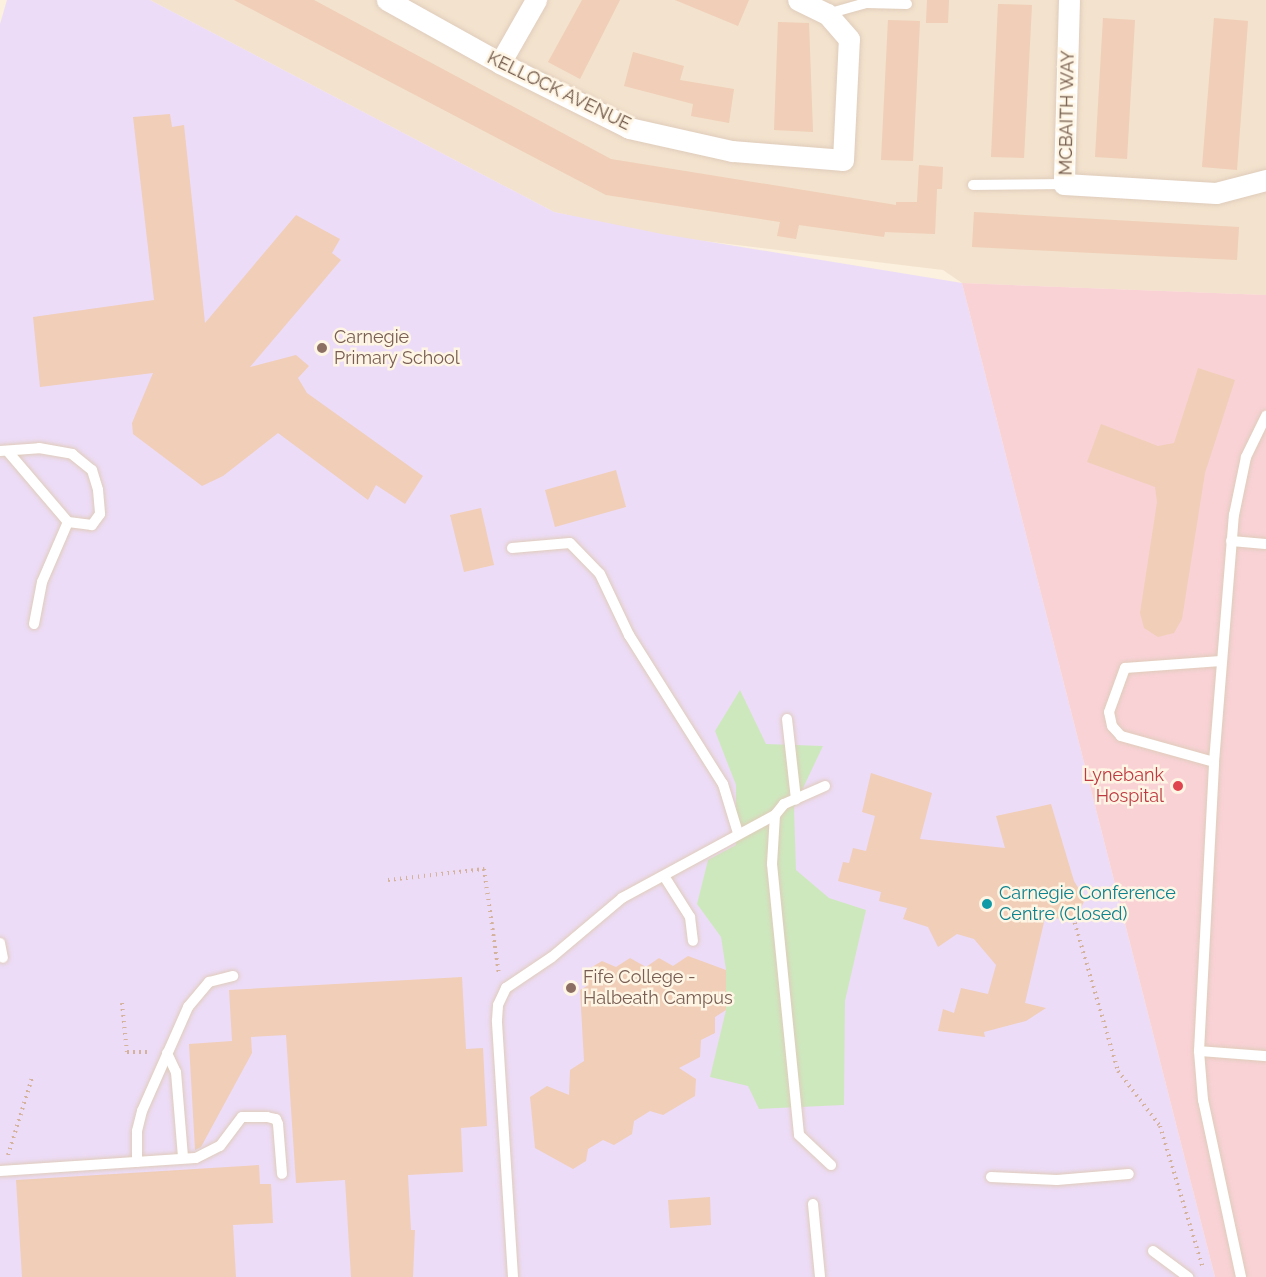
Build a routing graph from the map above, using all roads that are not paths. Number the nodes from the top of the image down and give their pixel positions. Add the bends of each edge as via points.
1 (387, 0) edge
2 (536, 0) edge
3 (798, 0) edge
4 (1069, 0) edge
5 (908, 4) dead end
6 (827, 14) junction
7 (500, 63) junction
8 (1266, 180) edge
9 (973, 184) dead end
10 (1064, 184) junction
11 (1266, 416) edge
12 (5, 452) edge
13 (68, 522) junction
14 (1231, 541) junction
15 (1266, 544) edge
16 (513, 548) dead end
17 (34, 624) dead end
18 (1221, 660) junction
19 (787, 719) dead end
20 (1214, 762) junction
21 (825, 786) dead end
22 (796, 799) junction
23 (775, 815) junction
24 (738, 832) junction
25 (664, 876) junction
26 (693, 941) dead end
27 (0, 943) edge
28 (3, 958) dead end
29 (233, 976) dead end
30 (1198, 1051) junction
31 (167, 1053) junction
32 (1266, 1056) edge
33 (183, 1158) junction
34 (137, 1162) junction
35 (831, 1165) dead end
36 (2, 1171) edge
37 (282, 1174) dead end
38 (1129, 1174) dead end
39 (990, 1177) dead end
40 (813, 1204) dead end
41 (1153, 1251) dead end
42 (513, 1277) edge
43 (819, 1277) edge
44 (1188, 1277) edge
45 (1240, 1277) edge

1 - 7 street, KELLOCK AVENUE
2 - 7 street
3 - 6 street, KELLOCK AVENUE
4 - 10 street, MCBAITH WAY
5 - 6 lane via 866,3
6 - 7 street, KELLOCK AVENUE via 849,39 843,160 732,151 629,128
8 - 10 street, MCBAITH WAY via 1216,193
9 - 10 lane
11 - 14 lane via 1246,458
12 - 13 lane
12 - 13 lane via 39,448 72,454 92,470 100,514 92,525
13 - 17 lane via 42,582
14 - 15 lane
14 - 18 lane
16 - 24 lane via 570,543 600,574 629,635 723,784
18 - 20 lane
18 - 20 lane via 1125,668 1109,712 1112,726 1121,736
19 - 22 lane
20 - 30 lane
21 - 22 lane
22 - 23 lane via 784,804
23 - 24 lane
23 - 35 lane via 772,864 799,1135
24 - 25 lane
25 - 26 lane via 690,917
25 - 42 lane via 622,898 552,957 506,988 498,1005
27 - 28 lane
29 - 31 lane via 210,982 198,993
30 - 32 lane
30 - 45 lane via 1203,1100
31 - 33 lane via 176,1072
31 - 34 lane via 142,1111 137,1131
33 - 34 lane
33 - 37 lane via 212,1153 242,1117 267,1117 276,1119 278,1124
34 - 36 lane
38 - 39 lane via 1057,1180
40 - 43 lane
41 - 44 lane

